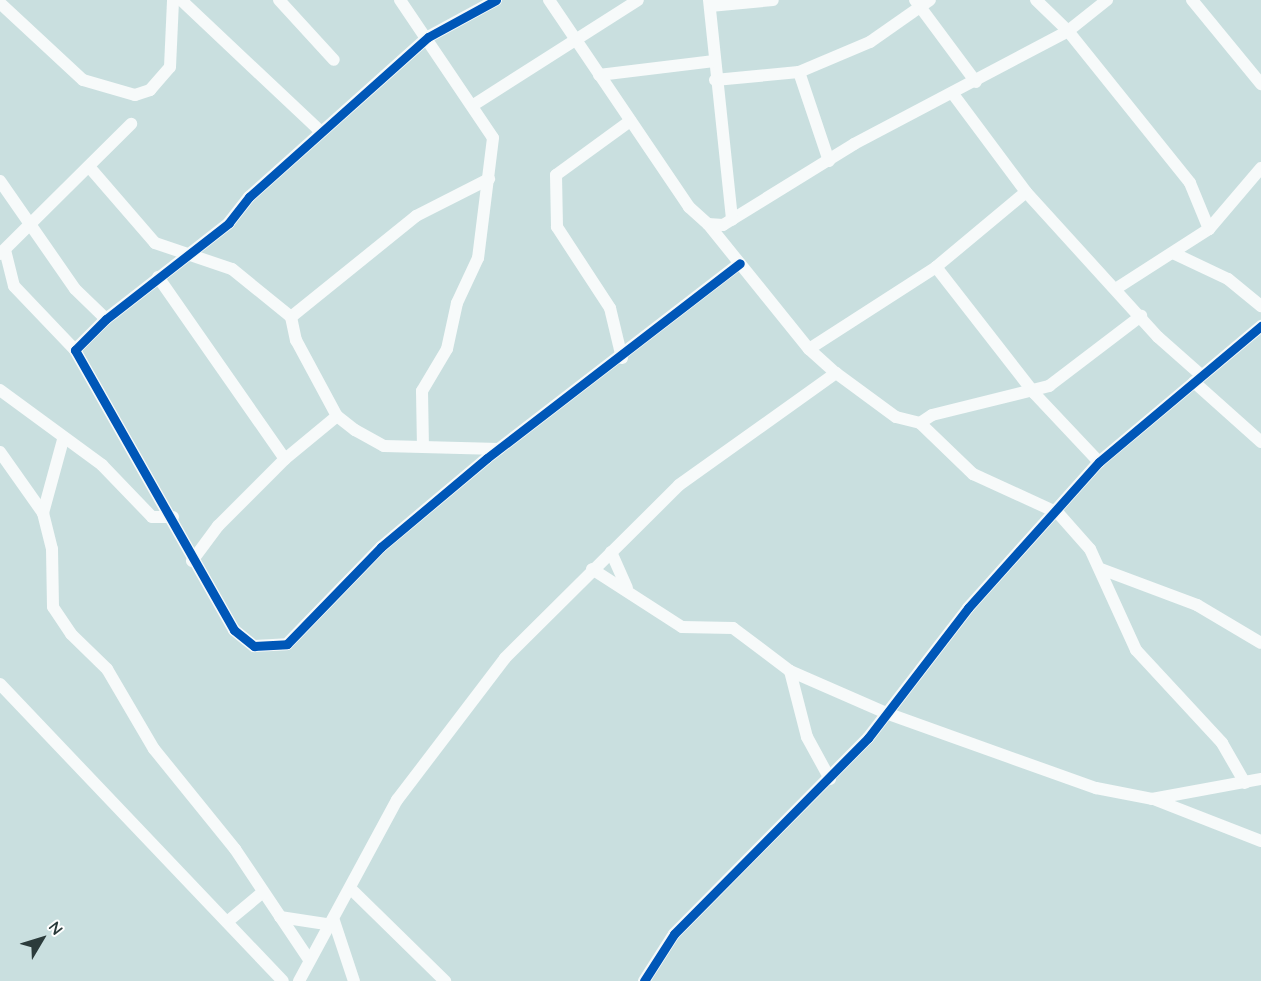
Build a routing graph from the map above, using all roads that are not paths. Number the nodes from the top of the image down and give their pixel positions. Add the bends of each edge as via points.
1 (173, 0) edge
2 (181, 0) edge
3 (279, 0) edge
4 (400, 0) edge
5 (495, 0) edge
6 (549, 0) edge
7 (638, 0) edge
8 (773, 0) edge
9 (1036, 0) edge
10 (1107, 0) edge
11 (1192, 0) edge
12 (0, 3) edge
13 (709, 3) edge
14 (922, 3) edge
15 (1068, 31) junction
16 (428, 37) junction
17 (576, 40) junction
18 (334, 60) dead end
19 (714, 61) junction
20 (799, 72) junction
21 (599, 75) junction
22 (715, 80) junction
23 (976, 82) junction
24 (1261, 84) edge
25 (953, 94) junction
26 (475, 104) junction
27 (630, 121) junction
28 (131, 124) dead end
29 (321, 131) junction
30 (829, 161) junction
31 (1261, 168) edge
32 (91, 169) junction
33 (489, 179) junction
34 (0, 181) edge
35 (1026, 192) junction
36 (732, 220) junction
37 (32, 223) junction
38 (708, 224) junction
39 (1209, 229) junction
40 (2, 252) edge
41 (1173, 253) junction
42 (185, 255) junction
43 (740, 263) junction
44 (936, 267) junction
45 (158, 277) junction
46 (1117, 288) junction
47 (1261, 306) edge
48 (1141, 316) junction
49 (291, 317) junction
50 (106, 319) junction
51 (1261, 326) edge
52 (809, 349) junction
53 (75, 350) junction
54 (622, 358) junction
55 (836, 373) junction
56 (1198, 379) junction
57 (0, 390) edge
58 (1034, 393) junction
59 (337, 416) junction
60 (920, 423) junction
61 (63, 440) junction
62 (1261, 442) edge
63 (423, 446) junction
64 (499, 449) junction
65 (0, 452) edge
66 (285, 459) junction
67 (1099, 462) junction
68 (43, 513) junction
69 (1058, 513) junction
70 (173, 517) junction
71 (612, 552) junction
72 (192, 561) junction
73 (592, 569) junction
74 (1101, 569) junction
75 (627, 588) junction
76 (1261, 644) edge
77 (790, 671) junction
78 (0, 684) edge
79 (886, 713) junction
80 (830, 779) junction
81 (1261, 779) edge
82 (1245, 783) junction
83 (1152, 799) junction
84 (1261, 841) edge
85 (351, 889) junction
86 (263, 892) junction
87 (280, 917) junction
88 (227, 922) junction
89 (333, 923) junction
90 (309, 958) junction
91 (283, 981) edge
92 (298, 981) edge
93 (354, 981) edge
94 (446, 981) edge
95 (644, 981) edge

1 - 12 street via 170,67 150,90 135,95 82,80
2 - 29 street
3 - 18 street
4 - 16 street
5 - 16 street
6 - 17 street
7 - 17 street
8 - 13 street
9 - 15 street
10 - 15 street
11 - 24 street
13 - 19 street
14 - 20 street via 870,42
14 - 23 street
15 - 23 street
15 - 39 street via 1190,183
16 - 26 street
16 - 29 street
17 - 21 street
17 - 26 street
19 - 21 street
19 - 22 street
20 - 22 street
20 - 30 street
21 - 27 street
22 - 36 street
23 - 25 street
25 - 30 street
25 - 35 street
26 - 33 street via 493,138
27 - 38 street via 689,207
27 - 54 street via 556,175 557,227 610,308
28 - 32 street
29 - 42 street via 229,223
30 - 36 street
31 - 39 street
32 - 37 street
32 - 42 street via 155,243
33 - 49 street via 416,216
33 - 63 street via 480,211 478,258 457,303 447,349 422,391
34 - 37 street
35 - 44 street
35 - 46 street
36 - 38 street
37 - 40 street
37 - 50 street via 75,289
38 - 43 street
39 - 41 street
40 - 53 street via 14,286
41 - 46 street
41 - 47 street via 1228,279
42 - 45 street
42 - 49 street via 232,269
43 - 52 street
43 - 54 street
44 - 52 street
44 - 58 street
45 - 50 street
45 - 66 street
46 - 48 street
48 - 56 street
48 - 58 street via 1071,372
49 - 59 street via 296,340
50 - 53 street
51 - 56 street
52 - 55 street
53 - 70 street
54 - 64 street
55 - 60 street via 896,417
55 - 71 street via 679,485
56 - 62 street
56 - 67 street
57 - 61 street
58 - 60 street via 932,415
58 - 67 street
59 - 63 street via 384,446
59 - 66 street
60 - 69 street via 973,474
61 - 68 street
61 - 70 street via 102,465 152,517
63 - 64 street
64 - 72 street via 381,548 286,644 254,646 234,630
65 - 68 street
66 - 72 street via 218,526
67 - 69 street
68 - 86 street via 52,549 53,607 71,634 107,669 154,749
69 - 74 street
69 - 79 street via 968,608
70 - 72 street
71 - 73 street
71 - 75 street
73 - 75 street
73 - 85 street via 505,658 397,800
74 - 76 street via 1197,605
74 - 82 street via 1136,650 1222,743
75 - 77 street via 682,627 733,628 750,637
77 - 79 street
77 - 80 street via 807,737
78 - 88 street
79 - 80 street
79 - 83 street via 1096,788
80 - 95 street via 674,934
81 - 82 street
82 - 83 street
83 - 84 street
85 - 89 street
85 - 94 street
86 - 87 street
86 - 88 street
87 - 89 street
87 - 90 street
88 - 91 street
89 - 90 street
89 - 93 street
90 - 92 street

